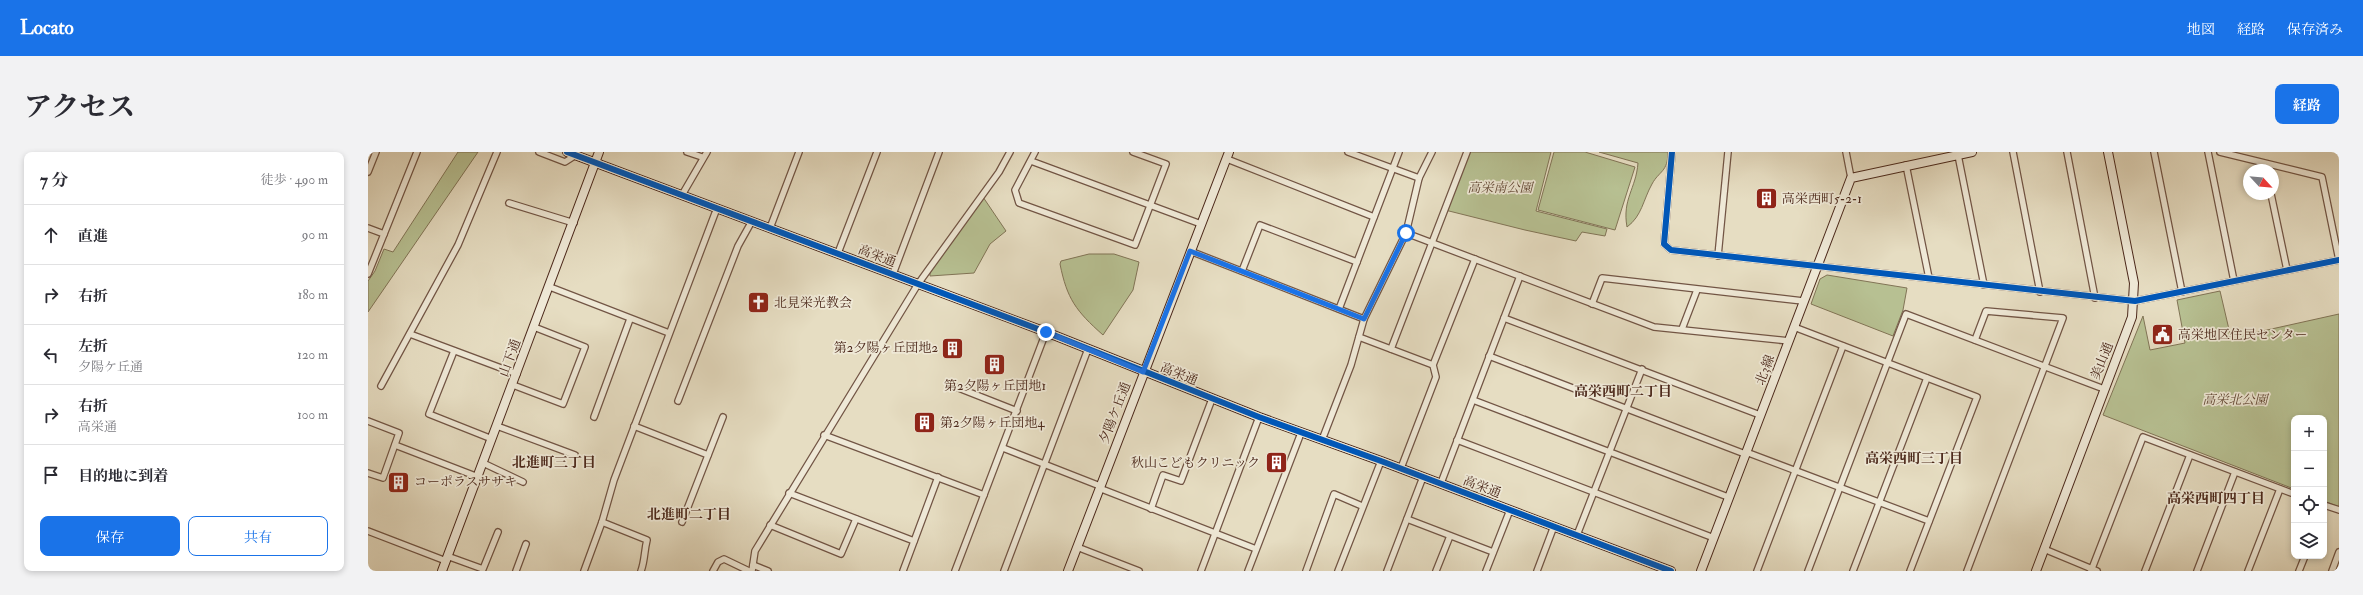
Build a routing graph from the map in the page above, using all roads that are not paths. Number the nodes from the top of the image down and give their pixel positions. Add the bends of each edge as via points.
1 (376, 152) edge
2 (416, 152) edge
3 (497, 152) edge
4 (539, 152) edge
5 (567, 152) edge
6 (599, 152) edge
7 (687, 152) edge
8 (707, 152) edge
9 (799, 152) edge
10 (877, 152) edge
11 (939, 152) edge
12 (1010, 152) edge
13 (1035, 152) edge
14 (1133, 152) edge
15 (1348, 152) edge
16 (1399, 152) edge
17 (1432, 152) edge
18 (1467, 152) edge
19 (1672, 152) edge
20 (1728, 152) edge
21 (1846, 152) edge
22 (1972, 152) edge
23 (2012, 152) edge
24 (2067, 152) edge
25 (2108, 152) edge
26 (2154, 152) edge
27 (2208, 152) edge
28 (2220, 152) edge
29 (576, 155) junction
30 (1228, 155) edge
31 (1958, 155) junction
32 (702, 158) junction
33 (1031, 161) junction
34 (2265, 162) joint
35 (595, 163) junction
36 (1906, 165) junction
37 (1392, 169) junction
38 (368, 172) edge
39 (1418, 178) junction
40 (1851, 178) junction
41 (682, 195) junction
42 (2272, 200) edge
43 (510, 203) dead end
44 (1151, 205) junction
45 (717, 208) junction
46 (1374, 217) junction
47 (752, 221) junction
48 (574, 223) junction
49 (1200, 224) junction
50 (368, 228) edge
51 (770, 228) junction
52 (1406, 233) junction
53 (384, 234) junction
54 (1432, 243) junction
55 (1190, 251) junction
56 (838, 253) junction
57 (1718, 256) junction
58 (1475, 260) junction
59 (2339, 260) edge
60 (1357, 262) junction
61 (1817, 267) junction
62 (2286, 270) junction
63 (369, 271) edge
64 (1242, 271) junction
65 (893, 274) junction
66 (1520, 276) junction
67 (1929, 278) junction
68 (2234, 281) junction
69 (918, 284) junction
70 (1984, 285) junction
71 (550, 287) junction
72 (1698, 290) junction
73 (2040, 292) junction
74 (2182, 292) junction
75 (2095, 298) junction
76 (1803, 301) junction
77 (2135, 301) junction
78 (1592, 304) junction
79 (1339, 309) junction
80 (630, 318) junction
81 (1504, 318) junction
82 (1364, 319) junction
83 (534, 327) junction
84 (1794, 327) junction
85 (1682, 329) junction
86 (1046, 332) junction
87 (670, 333) junction
88 (410, 334) junction
89 (1359, 337) junction
90 (1975, 340) junction
91 (1789, 341) junction
92 (1844, 346) junction
93 (1088, 349) junction
94 (1391, 349) junction
95 (454, 351) junction
96 (1489, 356) junction
97 (1887, 362) junction
98 (1433, 365) junction
99 (2044, 368) junction
100 (1642, 370) junction
101 (1143, 372) junction
102 (517, 374) junction
103 (1927, 378) junction
104 (513, 385) junction
105 (381, 386) dead end
106 (956, 386) dead end
107 (2104, 389) junction
108 (1212, 399) junction
109 (1473, 400) junction
110 (678, 401) dead end
111 (1627, 408) junction
112 (1017, 411) junction
113 (1760, 415) junction
114 (594, 417) dead end
115 (722, 417) dead end
116 (1259, 417) junction
117 (368, 421) edge
118 (497, 426) junction
119 (634, 426) junction
120 (1301, 432) junction
121 (824, 435) junction
122 (492, 439) junction
123 (1322, 440) junction
124 (1458, 440) junction
125 (395, 445) junction
126 (1003, 448) junction
127 (1610, 452) junction
128 (1746, 453) junction
129 (708, 455) junction
130 (2190, 455) junction
131 (575, 456) dead end
132 (1381, 461) junction
133 (483, 463) junction
134 (1043, 464) junction
135 (1401, 468) junction
136 (1797, 470) junction
137 (2235, 472) junction
138 (368, 473) edge
139 (478, 477) junction
140 (938, 477) junction
141 (1423, 477) junction
142 (523, 482) dead end
143 (1441, 483) junction
144 (1100, 487) junction
145 (1840, 487) junction
146 (2280, 489) junction
147 (789, 493) junction
148 (1594, 493) junction
149 (2291, 493) edge
150 (984, 495) junction
151 (1728, 497) junction
152 (1879, 502) junction
153 (1362, 506) junction
154 (2327, 507) edge
155 (1151, 509) junction
156 (1510, 510) junction
157 (2339, 510) edge
158 (856, 519) junction
159 (1407, 519) junction
160 (1928, 521) junction
161 (602, 522) junction
162 (682, 522) dead end
163 (770, 524) junction
164 (1554, 526) junction
165 (368, 531) edge
166 (498, 532) dead end
167 (1214, 533) junction
168 (1450, 536) junction
169 (1577, 536) junction
170 (1714, 538) junction
171 (914, 541) junction
172 (526, 544) dead end
173 (1077, 547) junction
174 (1256, 549) junction
175 (2044, 549) junction
176 (1494, 552) junction
177 (2339, 552) edge
178 (447, 558) junction
179 (2304, 559) edge
180 (753, 568) edge
181 (2093, 570) edge
182 (442, 571) edge
183 (516, 571) edge
184 (584, 571) edge
185 (641, 571) edge
186 (713, 571) edge
187 (749, 571) edge
188 (768, 571) edge
189 (903, 571) edge
190 (956, 571) edge
191 (1004, 571) edge
192 (1068, 571) edge
193 (1139, 571) edge
194 (1201, 571) edge
195 (1248, 571) edge
196 (1306, 571) edge
197 (1338, 571) edge
198 (1387, 571) edge
199 (1436, 571) edge
200 (1486, 571) edge
201 (1537, 571) edge
202 (1671, 571) edge
203 (1701, 571) edge
204 (1757, 571) edge
205 (1808, 571) edge
206 (1853, 571) edge
207 (1910, 571) edge
208 (1967, 571) edge
209 (2036, 571) edge
210 (2145, 571) edge
211 (2197, 571) edge
212 (2248, 571) edge
213 (2299, 571) edge
214 (2332, 571) edge

1 - 38 street
2 - 53 street
3 - 88 street via 458,245
4 - 29 street via 565,162
5 - 29 street, 高栄通
6 - 35 street, 山下通
7 - 32 street
8 - 32 street
9 - 51 street
10 - 56 street
11 - 65 street
12 - 69 street via 999,172
13 - 33 street
14 - 44 street via 1166,164
15 - 37 street
16 - 37 street
17 - 39 street
18 - 54 street
19 - 57 street via 1664,244 1671,250
20 - 57 street
21 - 40 street
22 - 31 street
23 - 73 street
24 - 75 street
25 - 77 street, 美山通 via 2134,283
26 - 74 street
27 - 68 street
28 - 34 street
29 - 35 street, 高栄通
30 - 46 street
30 - 49 street, 夕陽ケ丘通
31 - 36 street
31 - 70 street
32 - 41 street
33 - 44 street
33 - 44 street via 1015,190 1019,203 1135,245
34 - 59 street via 2322,177
35 - 41 street, 高栄通
35 - 48 street, 山下通
36 - 40 street
36 - 67 street
37 - 39 street
37 - 46 street
39 - 52 street
40 - 61 street, 北3線
41 - 45 street, 高栄通
42 - 62 street
43 - 48 street
44 - 49 street
45 - 47 street, 高栄通
45 - 87 street
46 - 60 street
47 - 51 street, 高栄通
47 - 110 street via 738,246
48 - 71 street, 山下通
49 - 55 street, 夕陽ケ丘通
50 - 53 street
51 - 56 street, 高栄通
52 - 54 street
52 - 82 street
53 - 63 street
54 - 58 street
54 - 94 street
55 - 64 street
55 - 101 street, 夕陽ケ丘通
56 - 65 street, 高栄通
57 - 61 street
58 - 66 street
58 - 98 street
59 - 62 street
60 - 64 street via 1260,224
60 - 79 street
61 - 67 street
61 - 76 street, 北3線
62 - 68 street
64 - 79 street
65 - 69 street, 高栄通
66 - 78 street
66 - 81 street
67 - 70 street
68 - 74 street
69 - 86 street, 高栄通
69 - 121 street
70 - 73 street
71 - 80 street
71 - 83 street, 山下通
72 - 76 street
72 - 78 street via 1602,278
72 - 85 street
73 - 75 street
74 - 77 street
75 - 77 street
76 - 84 street, 北3線
77 - 107 street, 美山通 via 2132,317
78 - 85 street via 1654,326
79 - 82 street
80 - 87 street
80 - 114 street
81 - 96 street
81 - 100 street
82 - 89 street
83 - 102 street, 山下通
83 - 104 street via 585,347 563,404
84 - 91 street, 北3線
84 - 92 street
85 - 91 street
86 - 93 street, 高栄通
86 - 112 street
87 - 119 street
88 - 95 street
88 - 105 street
89 - 94 street
89 - 123 street via 1352,365
90 - 97 street via 1906,314
90 - 99 street
90 - 99 street via 1986,311 2063,318
91 - 113 street, 北3線
92 - 97 street
92 - 136 street
93 - 101 street, 高栄通
93 - 134 street
94 - 98 street
95 - 102 street
95 - 122 street via 429,414
96 - 109 street
96 - 111 street
97 - 103 street
97 - 145 street
98 - 135 street via 1436,377
99 - 107 street
99 - 208 street
100 - 111 street
100 - 113 street
101 - 108 street, 高栄通
101 - 144 street, 夕陽ケ丘通
102 - 104 street, 山下通
103 - 152 street
103 - 160 street via 1977,397
104 - 118 street, 山下通
106 - 112 street
107 - 175 street, 美山通
108 - 116 street, 高栄通
108 - 155 street via 1180,480 1163,475
109 - 124 street
109 - 127 street
111 - 127 street
111 - 128 street
112 - 126 street
113 - 128 street, 北3線
115 - 129 street
116 - 120 street, 高栄通
116 - 167 street
117 - 125 street via 400,433
118 - 122 street, 山下通
118 - 131 street
119 - 129 street
119 - 161 street
120 - 123 street, 高栄通
120 - 174 street
121 - 140 street
121 - 147 street
122 - 133 street, 山下通
123 - 132 street, 高栄通
124 - 143 street
124 - 148 street
125 - 138 street via 383,478
125 - 139 street
126 - 134 street
126 - 150 street
127 - 148 street
127 - 151 street
128 - 136 street
128 - 151 street, 北3線
129 - 162 street
130 - 137 street
130 - 181 street via 2143,437
130 - 210 street
132 - 135 street, 高栄通
132 - 153 street
133 - 139 street, 山下通
133 - 142 street
134 - 144 street
134 - 191 street
135 - 141 street, 高栄通
136 - 145 street
136 - 204 street
137 - 146 street
137 - 211 street
139 - 178 street, 山下通
140 - 150 street
140 - 171 street
141 - 143 street, 高栄通
141 - 159 street
143 - 156 street, 高栄通
144 - 155 street
144 - 173 street, 夕陽ケ丘通
145 - 152 street
145 - 205 street
146 - 149 street
146 - 212 street
147 - 158 street
147 - 163 street
148 - 169 street
148 - 170 street
150 - 190 street
151 - 170 street, 北3線
152 - 160 street
152 - 206 street
153 - 196 street via 1334,494
153 - 197 street
154 - 157 street
155 - 167 street
156 - 164 street, 高栄通
156 - 176 street
158 - 163 street via 842,554
158 - 171 street
159 - 168 street
159 - 198 street
160 - 207 street
161 - 184 street
161 - 185 street via 647,540 644,552 646,558
163 - 180 street via 754,551
164 - 169 street, 高栄通
164 - 201 street
165 - 178 street
166 - 178 street via 483,570
167 - 174 street
167 - 194 street
168 - 176 street
168 - 199 street
169 - 202 street, 高栄通
170 - 203 street, 北3線
171 - 189 street
172 - 183 street
173 - 192 street, 夕陽ケ丘通
173 - 193 street
174 - 195 street
175 - 181 street
175 - 209 street, 美山通
176 - 200 street
177 - 214 street
178 - 182 street, 山下通
179 - 213 street
180 - 188 street
186 - 187 street via 718,562 724,559

